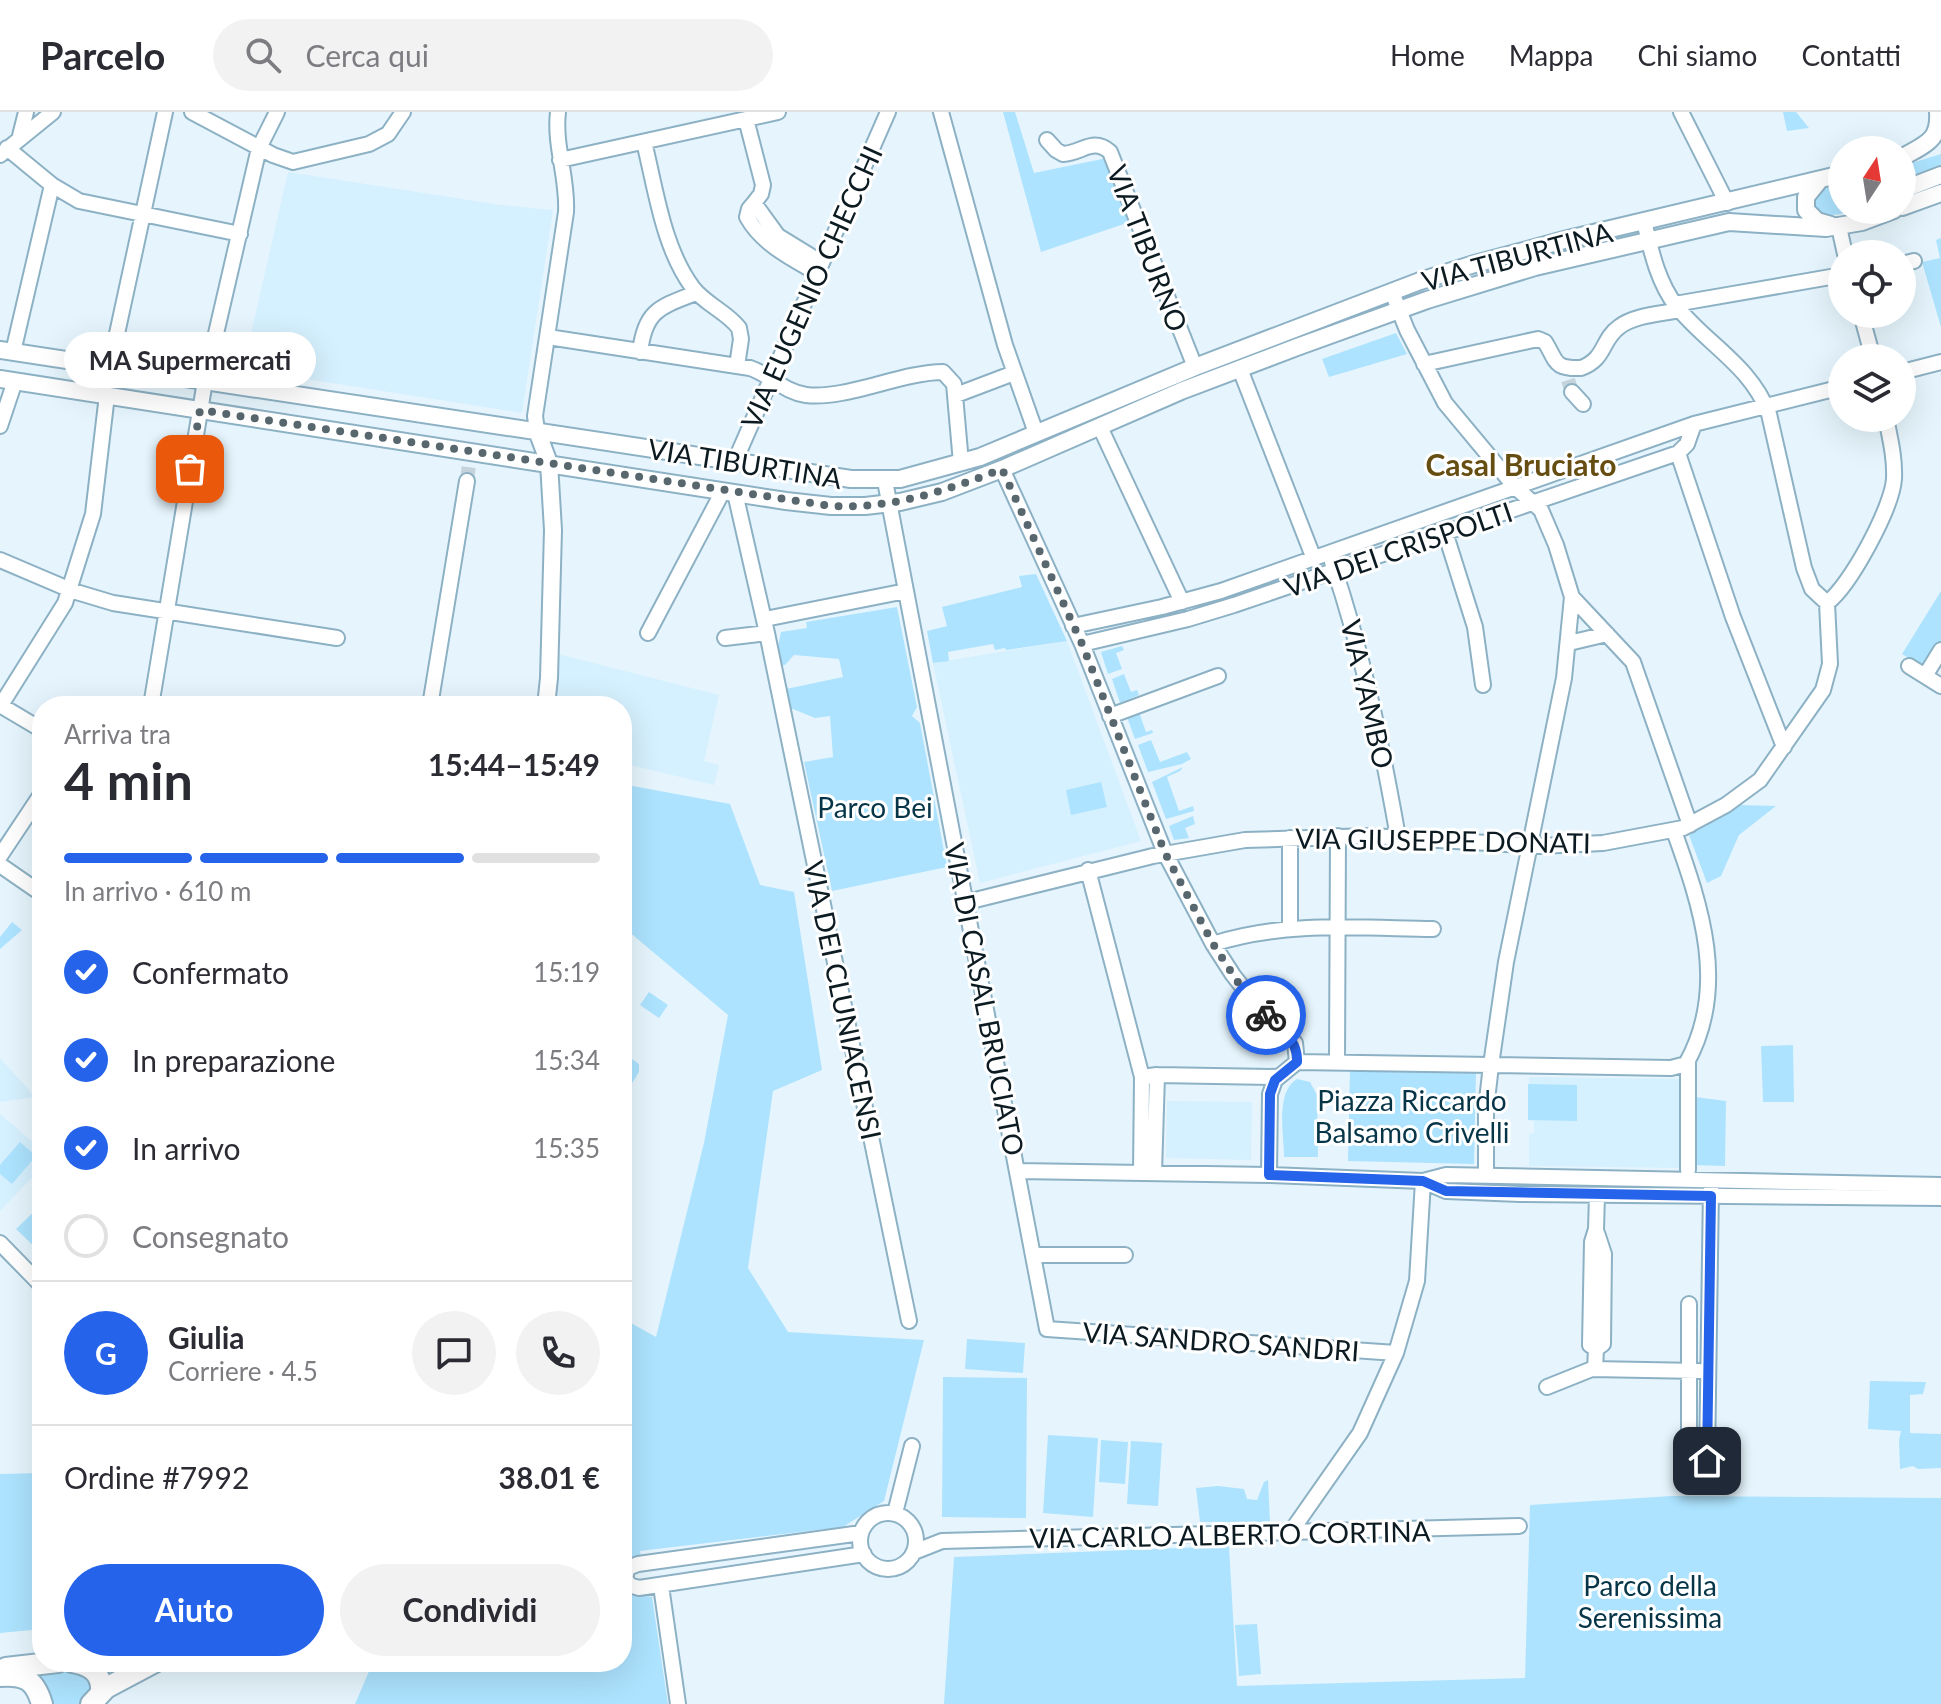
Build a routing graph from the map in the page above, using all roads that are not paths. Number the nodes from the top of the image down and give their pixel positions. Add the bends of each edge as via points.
1 (26, 112) edge
2 (53, 112) edge
3 (165, 112) edge
4 (192, 112) edge
5 (277, 112) edge
6 (403, 112) edge
7 (558, 112) edge
8 (778, 112) edge
9 (888, 112) edge
10 (941, 112) edge
11 (1682, 112) edge
12 (1938, 112) edge
13 (746, 119) junction
14 (20, 136) junction
15 (1047, 140) dead end
16 (644, 142) junction
17 (1941, 146) edge
18 (259, 148) junction
19 (1916, 148) edge
20 (4, 152) edge
21 (1916, 153) edge
22 (560, 160) junction
23 (1941, 175) edge
24 (1828, 178) edge
25 (1820, 180) junction
26 (52, 185) junction
27 (1916, 192) edge
28 (1941, 193) edge
29 (1916, 199) edge
30 (1727, 203) junction
31 (1916, 204) edge
32 (1941, 206) edge
33 (143, 214) junction
34 (1644, 221) junction
35 (1847, 224) edge
36 (1839, 227) junction
37 (240, 234) junction
38 (1648, 239) junction
39 (1842, 240) edge
40 (819, 268) junction
41 (1828, 277) edge
42 (1392, 292) junction
43 (696, 293) junction
44 (1674, 303) junction
45 (1399, 309) junction
46 (548, 337) junction
47 (7, 351) edge
48 (640, 352) junction
49 (1941, 362) edge
50 (1424, 364) junction
51 (110, 366) junction
52 (737, 366) junction
53 (1195, 367) junction
54 (1916, 368) edge
55 (1240, 369) junction
56 (1014, 373) junction
57 (1175, 375) junction
58 (770, 378) junction
59 (1568, 379) junction
60 (7, 380) edge
61 (205, 381) junction
62 (1828, 390) edge
63 (1181, 391) junction
64 (107, 395) junction
65 (956, 395) junction
66 (1583, 404) dead end
67 (1766, 406) junction
68 (200, 410) junction
69 (1694, 424) junction
70 (0, 426) edge
71 (1100, 427) junction
72 (537, 431) junction
73 (1889, 432) edge
74 (1036, 433) junction
75 (1678, 453) junction
76 (735, 461) junction
77 (549, 463) junction
78 (961, 463) junction
79 (1002, 469) junction
80 (936, 471) junction
81 (467, 481) tunnel mouth
82 (885, 481) junction
83 (1515, 487) junction
84 (729, 492) junction
85 (942, 492) junction
86 (890, 503) junction
87 (1534, 503) junction
88 (1445, 532) junction
89 (1322, 557) junction
90 (0, 560) edge
91 (1334, 571) junction
92 (69, 589) junction
93 (906, 591) junction
94 (1572, 597) junction
95 (1182, 602) junction
96 (1827, 603) junction
97 (166, 612) junction
98 (766, 626) junction
99 (1073, 626) junction
100 (648, 633) dead end
101 (1607, 634) junction
102 (337, 638) dead end
103 (725, 638) dead end
104 (1569, 643) junction
105 (1082, 644) junction
106 (1941, 650) edge
107 (1909, 666) dead end
108 (1218, 676) dead end
109 (1925, 676) junction
110 (1483, 685) dead end
111 (1941, 686) edge
112 (153, 696) edge
113 (432, 696) edge
114 (547, 696) edge
115 (0, 705) edge
116 (1110, 716) junction
117 (32, 724) edge
118 (1784, 747) junction
119 (32, 808) edge
120 (1690, 825) junction
121 (1674, 831) junction
122 (1338, 836) junction
123 (1398, 837) junction
124 (1290, 838) junction
125 (1530, 846) junction
126 (1165, 853) junction
127 (0, 856) edge
128 (0, 865) edge
129 (1088, 870) junction
130 (32, 887) edge
131 (967, 902) junction
132 (1340, 927) junction
133 (1290, 928) junction
134 (1433, 929) dead end
135 (1213, 944) junction
136 (1337, 1061) junction
137 (1688, 1061) junction
138 (1297, 1062) junction
139 (1491, 1065) junction
140 (1150, 1076) junction
141 (1278, 1077) junction
142 (1688, 1170) dead end
143 (1018, 1171) junction
144 (1148, 1173) junction
145 (1269, 1175) junction
146 (1486, 1175) junction
147 (1711, 1180) junction
148 (1423, 1181) junction
149 (1941, 1185) edge
150 (1597, 1195) junction
151 (1711, 1196) junction
152 (1941, 1198) edge
153 (0, 1243) edge
154 (1034, 1255) junction
155 (1125, 1255) dead end
156 (32, 1276) edge
157 (1689, 1304) dead end
158 (909, 1321) dead end
159 (1047, 1329) joint
160 (1396, 1353) junction
161 (1595, 1369) junction
162 (1689, 1371) junction
163 (1709, 1371) junction
164 (1547, 1387) dead end
165 (912, 1446) dead end
166 (895, 1513) junction
167 (1519, 1526) dead end
168 (915, 1531) junction
169 (861, 1533) junction
170 (1290, 1533) junction
171 (942, 1541) junction
172 (765, 1546) junction
173 (914, 1552) junction
174 (864, 1554) junction
175 (632, 1568) edge
176 (768, 1569) junction
177 (632, 1586) edge
178 (661, 1586) junction
179 (32, 1657) edge
180 (0, 1662) edge
181 (32, 1665) edge
182 (0, 1669) edge
183 (96, 1672) edge
184 (139, 1672) edge
185 (0, 1676) edge
186 (96, 1698) edge
187 (42, 1704) edge
188 (678, 1704) edge

1 - 14 street
2 - 14 street
3 - 33 street
4 - 18 street
5 - 18 street
6 - 18 street via 388,134 369,144 296,162
7 - 22 street
8 - 13 street
9 - 40 street, VIA EUGENIO CHECCHI
10 - 56 street
11 - 30 street
12 - 19 main road via 1934,137
13 - 16 street
13 - 40 street via 763,185 747,217 780,252
14 - 20 street
15 - 53 street, VIA TIBURNO via 1063,154 1094,145 1110,152
16 - 22 street
16 - 43 street via 670,241
17 - 21 main road
18 - 37 street
20 - 26 street
22 - 46 street via 566,212
23 - 27 main road
24 - 25 main road, VIA TIBURTINA
25 - 30 main road, VIA TIBURTINA
25 - 36 main road via 1806,197 1806,210 1821,223
26 - 33 street via 79,201
26 - 47 street
28 - 29 main road, VIA TIBURTINA
30 - 34 main road, VIA TIBURTINA
31 - 32 main road
33 - 37 street
33 - 51 street
34 - 38 street, VIA TIBURTINA
34 - 42 main road, VIA TIBURTINA via 1471,265
35 - 36 main road, VIA TIBURTINA
36 - 38 main road, VIA TIBURTINA via 1738,221
36 - 39 street
37 - 61 street
38 - 44 street
38 - 45 main road, VIA TIBURTINA
40 - 58 street, VIA EUGENIO CHECCHI
41 - 44 street
42 - 45 street, VIA TIBURTINA
42 - 53 main road, VIA TIBURTINA
43 - 48 street via 649,317
43 - 52 street via 738,326
44 - 59 street via 1615,330 1600,356
44 - 67 street via 1743,370
45 - 50 street
45 - 55 main road, VIA TIBURTINA
46 - 48 street
46 - 72 street
47 - 51 main road, VIA TIBURTINA
48 - 52 street
49 - 54 street
50 - 59 street via 1538,339
50 - 83 street via 1445,403
51 - 61 main road, VIA TIBURTINA
52 - 58 street
53 - 57 main road, VIA TIBURTINA
55 - 63 main road, VIA TIBURTINA
55 - 89 street, VIA YAMBO
56 - 65 street
56 - 74 street
57 - 63 street
57 - 74 main road, VIA TIBURTINA
58 - 65 street via 791,391 817,396 943,372
58 - 76 street, VIA EUGENIO CHECCHI
59 - 66 street
60 - 64 main road, VIA TIBURTINA
60 - 70 street
61 - 68 street
61 - 72 main road, VIA TIBURTINA
62 - 67 street, VIA DEI CRISPOLTI
63 - 71 main road, VIA TIBURTINA
64 - 68 main road, VIA TIBURTINA
64 - 92 street via 93,514
65 - 78 street
67 - 69 street, VIA DEI CRISPOLTI
67 - 96 street via 1804,568 1812,589
68 - 77 main road, VIA TIBURTINA via 470,457
68 - 97 street
69 - 75 street
69 - 83 street, VIA DEI CRISPOLTI
71 - 79 main road, VIA TIBURTINA
71 - 95 street
72 - 76 main road, VIA TIBURTINA
72 - 77 main road
73 - 96 street via 1892,492 1847,583
74 - 78 main road, VIA TIBURTINA
75 - 87 street, VIA DEI CRISPOLTI
75 - 118 street
76 - 82 main road, VIA TIBURTINA
77 - 84 main road, VIA TIBURTINA
77 - 114 main road via 553,569
78 - 80 main road, VIA TIBURTINA
79 - 85 main road, VIA TIBURTINA
79 - 99 street
80 - 82 main road, VIA TIBURTINA
80 - 85 street
81 - 113 street
82 - 86 street, VIA DI CASAL BRUCIATO
83 - 87 street
83 - 89 street, VIA DEI CRISPOLTI
84 - 86 main road, VIA TIBURTINA via 831,506
84 - 98 street, VIA DEI CLUNIACENSI
84 - 100 street
85 - 86 main road, VIA TIBURTINA
86 - 93 street, VIA DI CASAL BRUCIATO
87 - 88 street, VIA DEI CRISPOLTI
87 - 94 street via 1556,545
88 - 91 street, VIA DEI CRISPOLTI
88 - 110 street via 1475,627
89 - 91 street, VIA YAMBO
89 - 95 street, VIA DEI CRISPOLTI
90 - 92 street
91 - 105 street, VIA DEI CRISPOLTI via 1188,619
91 - 123 street, VIA YAMBO via 1378,722
92 - 97 street
92 - 115 street via 52,627
93 - 98 street
93 - 131 street, VIA DI CASAL BRUCIATO
94 - 101 street
94 - 104 street
95 - 99 street, VIA DEI CRISPOLTI
96 - 118 street, VIA GIUSEPPE DONATI via 1827,680
97 - 102 street
97 - 112 street
98 - 103 street
98 - 158 street, VIA DEI CLUNIACENSI
99 - 105 street
101 - 104 street
101 - 120 street via 1633,662
104 - 125 street
105 - 116 street
106 - 109 street
107 - 109 street
108 - 116 street
109 - 111 street
115 - 117 street
116 - 126 street
118 - 120 street, VIA GIUSEPPE DONATI via 1762,778
119 - 127 street
120 - 121 street, VIA GIUSEPPE DONATI
121 - 125 street, VIA GIUSEPPE DONATI via 1603,843
121 - 137 street via 1701,910 1709,973 1704,1016
122 - 123 street, VIA GIUSEPPE DONATI
122 - 124 street, VIA GIUSEPPE DONATI
122 - 132 street
123 - 125 street, VIA GIUSEPPE DONATI
124 - 126 street, VIA GIUSEPPE DONATI
124 - 133 street
125 - 139 street via 1497,1007
126 - 129 street, VIA GIUSEPPE DONATI
126 - 135 street
128 - 130 street
129 - 131 street, VIA GIUSEPPE DONATI
129 - 140 street
131 - 143 street, VIA DI CASAL BRUCIATO
132 - 133 street
132 - 134 street
132 - 136 street
133 - 135 street
135 - 138 street via 1243,990 1295,1043
136 - 138 street
136 - 139 street
137 - 139 street via 1671,1068
137 - 142 street
138 - 141 street
139 - 146 street
140 - 141 street
140 - 144 street
141 - 145 street via 1269,1101
143 - 144 street
143 - 154 street, VIA DI CASAL BRUCIATO
144 - 145 street
145 - 148 street
146 - 147 street
146 - 148 street
147 - 149 street
147 - 151 street
148 - 150 street via 1446,1191
148 - 160 street via 1417,1281
150 - 151 street
150 - 161 street via 1590,1345 1596,1349
151 - 152 street
151 - 163 street
153 - 156 street
154 - 155 street
154 - 159 street, VIA DI CASAL BRUCIATO
157 - 162 street
159 - 160 street, VIA SANDRO SANDRI
160 - 170 street via 1360,1433
161 - 162 street
161 - 164 street
162 - 163 street
162 - 163 street via 1689,1471 1714,1480 1707,1461
165 - 166 street
166 - 168 street, VIA CARLO ALBERTO CORTINA
166 - 169 street via 878,1514
167 - 170 street, VIA CARLO ALBERTO CORTINA
168 - 171 street, VIA CARLO ALBERTO CORTINA
168 - 173 street
169 - 172 street
169 - 174 street
170 - 171 street, VIA CARLO ALBERTO CORTINA
171 - 173 street, VIA CARLO ALBERTO CORTINA
172 - 175 street
172 - 176 street
173 - 174 street, VIA CARLO ALBERTO CORTINA via 892,1569 875,1566
174 - 176 street
176 - 178 street
177 - 178 street
178 - 188 street
179 - 180 main road
181 - 182 highway
183 - 186 highway via 101,1681
184 - 186 highway
185 - 187 highway via 29,1679

